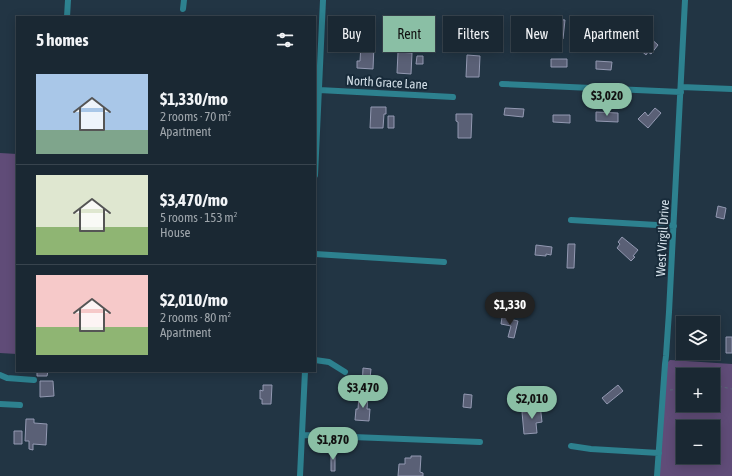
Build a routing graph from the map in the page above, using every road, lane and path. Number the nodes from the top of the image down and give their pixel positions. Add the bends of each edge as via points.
1 (68, 0) edge
2 (184, 0) edge
3 (324, 0) edge
4 (685, 0) edge
5 (183, 9) dead end
6 (68, 16) edge
7 (502, 84) dead end
8 (681, 89) junction
9 (732, 89) edge
10 (319, 90) junction
11 (453, 97) dead end
12 (316, 154) edge
13 (571, 220) dead end
14 (674, 226) junction
15 (316, 254) edge
16 (444, 262) dead end
17 (316, 360) edge
18 (306, 372) edge
19 (345, 372) dead end
20 (0, 375) edge
21 (34, 380) dead end
22 (720, 386) edge
23 (732, 389) edge
24 (676, 390) edge
25 (663, 391) junction
26 (0, 404) edge
27 (20, 405) dead end
28 (302, 435) junction
29 (480, 442) dead end
30 (571, 446) dead end
31 (659, 453) junction
32 (300, 476) edge
33 (657, 476) edge

1 - 6 street
2 - 5 street
3 - 10 street
4 - 8 street, West Virgil Drive
7 - 8 street
8 - 9 street
8 - 14 street, West Virgil Drive
10 - 11 street, North Grace Lane
10 - 12 street
13 - 14 street
14 - 25 street, West Virgil Drive
15 - 16 street
17 - 19 street via 329,362
18 - 28 street
20 - 21 street
22 - 23 path
24 - 25 path
25 - 31 street, West Virgil Drive
26 - 27 street
28 - 29 street
28 - 32 street
30 - 31 street via 591,450
31 - 33 street, West Virgil Drive

